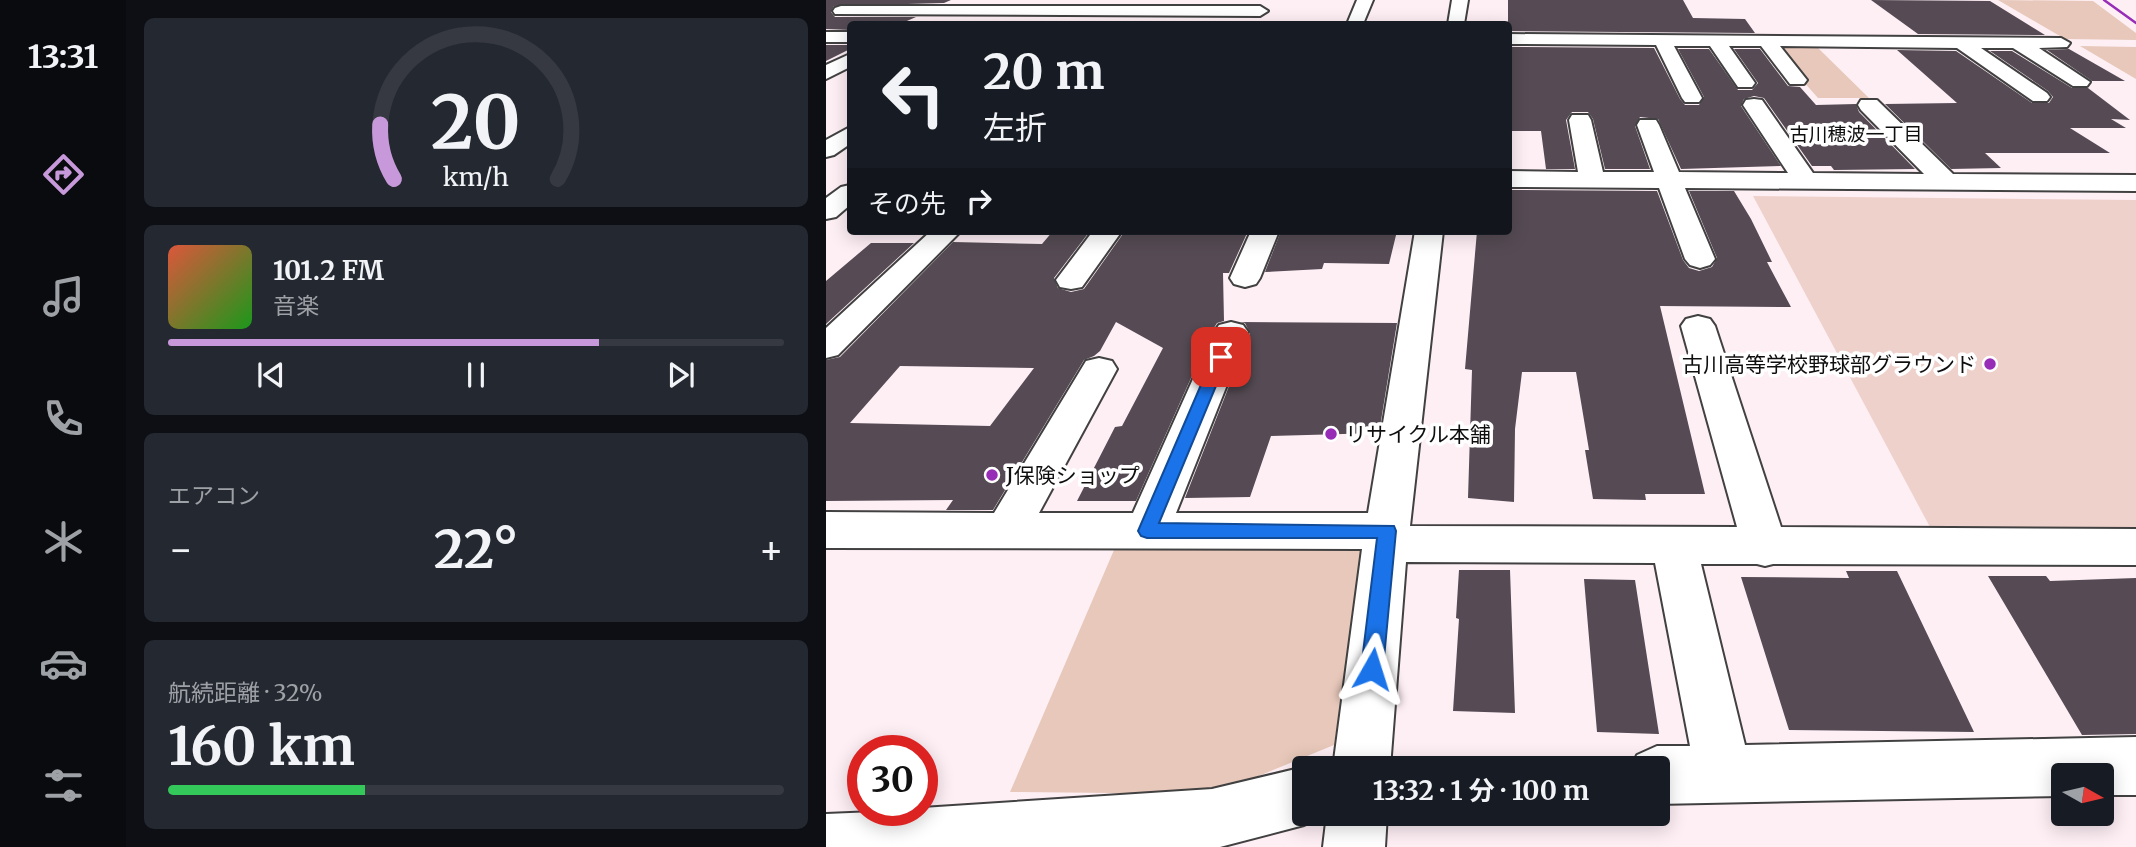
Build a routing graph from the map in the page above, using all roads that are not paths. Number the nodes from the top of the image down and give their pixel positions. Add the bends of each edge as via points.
1 (866, 0) edge
2 (1366, 0) edge
3 (1460, 0) edge
4 (1259, 12) edge
5 (834, 15) edge
6 (1356, 21) edge
7 (1457, 21) edge
8 (1558, 21) dead end
9 (1989, 28) dead end
10 (826, 37) edge
11 (847, 37) edge
12 (1512, 39) edge
13 (1562, 40) junction
14 (1662, 40) junction
15 (1716, 41) junction
16 (1766, 41) junction
17 (1961, 42) junction
18 (2014, 43) junction
19 (2061, 43) dead end
20 (847, 62) edge
21 (826, 73) edge
22 (1797, 80) dead end
23 (2080, 82) dead end
24 (1745, 83) dead end
25 (2040, 97) dead end
26 (1692, 98) dead end
27 (1754, 105) dead end
28 (1869, 105) dead end
29 (1580, 120) dead end
30 (1648, 125) dead end
31 (847, 136) edge
32 (826, 150) edge
33 (1512, 178) edge
34 (1592, 180) junction
35 (1670, 180) junction
36 (846, 181) edge
37 (1805, 181) junction
38 (1946, 182) junction
39 (2136, 183) edge
40 (826, 211) edge
41 (943, 235) edge
42 (1105, 235) edge
43 (1263, 235) edge
44 (1428, 235) edge
45 (1700, 259) dead end
46 (1245, 278) dead end
47 (1071, 280) dead end
48 (1698, 326) dead end
49 (1231, 332) dead end
50 (826, 347) edge
51 (1099, 369) dead end
52 (826, 530) edge
53 (1007, 530) junction
54 (1147, 531) junction
55 (1386, 538) junction
56 (1674, 547) junction
57 (2136, 547) edge
58 (1765, 548) junction
59 (1362, 756) edge
60 (2136, 765) edge
61 (1724, 774) junction
62 (1670, 775) edge
63 (1292, 799) edge
64 (1356, 826) edge
65 (826, 845) edge
66 (1354, 847) edge

1 - 5 street
2 - 6 street
3 - 7 street
4 - 5 street
8 - 13 street
9 - 18 street
10 - 11 street
12 - 13 street
13 - 14 street
14 - 15 street
14 - 26 street
15 - 16 street
15 - 24 street
16 - 17 street
16 - 22 street
17 - 18 street
17 - 25 street
18 - 19 street
18 - 23 street
20 - 21 street
27 - 37 street
28 - 38 street
29 - 34 street
30 - 35 street
31 - 32 street
33 - 34 street
34 - 35 street
35 - 37 street
35 - 45 street
36 - 40 street
37 - 38 street
38 - 39 street
41 - 50 street
42 - 47 street
43 - 46 street
44 - 55 street
48 - 58 street
49 - 54 street
51 - 53 street
52 - 53 street
53 - 54 street
54 - 55 street
55 - 56 street
55 - 59 street
56 - 58 street
56 - 61 street
57 - 58 street
60 - 61 street
61 - 62 street
63 - 65 street via 1212,820
64 - 66 street

